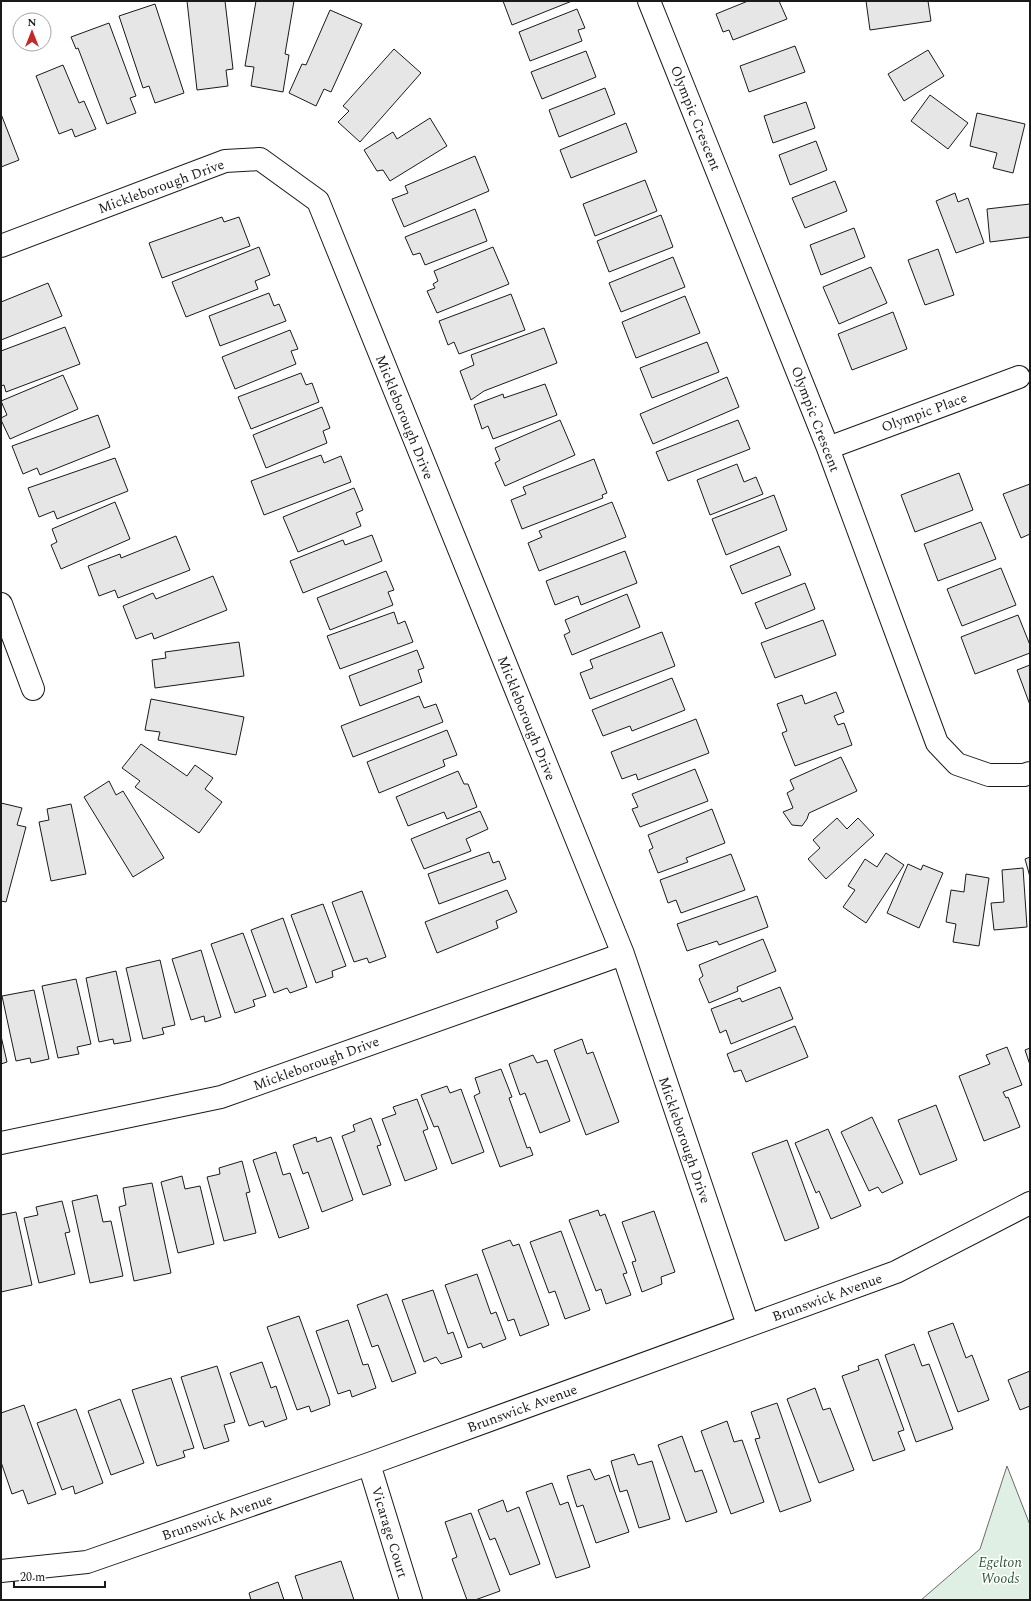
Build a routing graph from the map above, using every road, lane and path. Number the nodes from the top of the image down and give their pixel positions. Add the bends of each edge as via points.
1 (649, 1) edge
2 (1, 246) edge
3 (1019, 377) dead end
4 (828, 448) junction
5 (1, 604) edge
6 (33, 690) dead end
7 (1030, 772) edge
8 (623, 954) junction
9 (1, 1143) edge
10 (1030, 1203) edge
11 (748, 1325) junction
12 (369, 1464) junction
13 (1, 1571) edge
14 (411, 1600) edge

1 - 4 street, Olympic Crescent
2 - 8 street, Mickleborough Drive via 225,161 260,159 318,201
3 - 4 street, Olympic Place
4 - 7 street, Olympic Crescent via 937,743 957,764 989,775 1024,775
5 - 6 street
8 - 9 street, Mickleborough Drive via 221,1097
8 - 11 street, Mickleborough Drive
10 - 11 street, Brunswick Avenue via 896,1272
11 - 12 street, Brunswick Avenue
12 - 13 street, Brunswick Avenue via 87,1562
12 - 14 street, Vicarage Court

